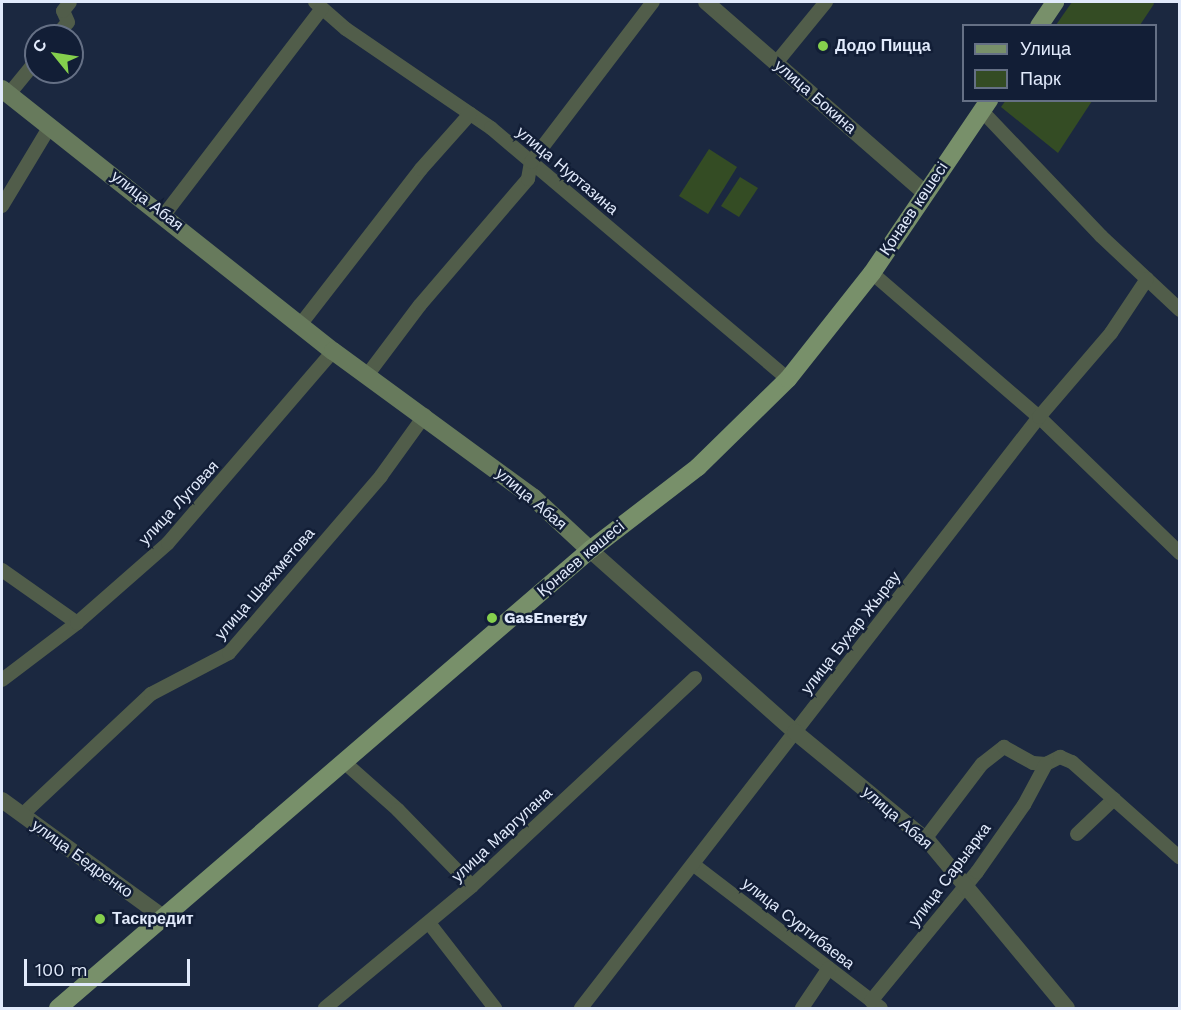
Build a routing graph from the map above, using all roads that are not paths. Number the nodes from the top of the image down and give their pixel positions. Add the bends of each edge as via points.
1 (70, 2) edge
2 (653, 2) edge
3 (706, 2) edge
4 (826, 2) edge
5 (1054, 2) edge
6 (319, 5) edge
7 (66, 24) edge
8 (1040, 24) edge
9 (776, 63) junction
10 (24, 73) edge
11 (5, 91) edge
12 (985, 106) edge
13 (470, 114) junction
14 (50, 126) junction
15 (531, 162) junction
16 (925, 193) junction
17 (2, 206) edge
18 (164, 215) junction
19 (872, 273) junction
20 (1147, 279) junction
21 (1179, 310) edge
22 (300, 325) junction
23 (333, 351) junction
24 (368, 374) junction
25 (788, 379) junction
26 (425, 415) junction
27 (1039, 417) junction
28 (590, 550) junction
29 (1179, 553) edge
30 (2, 570) edge
31 (76, 623) junction
32 (695, 678) dead end
33 (2, 680) edge
34 (795, 732) junction
35 (344, 762) junction
36 (1047, 764) junction
37 (1114, 799) junction
38 (3, 804) edge
39 (22, 815) junction
40 (1077, 834) dead end
41 (925, 839) junction
42 (1179, 858) edge
43 (694, 865) junction
44 (472, 886) junction
45 (966, 886) junction
46 (163, 917) junction
47 (429, 923) junction
48 (829, 968) junction
49 (876, 1005) edge
50 (58, 1008) edge
51 (325, 1008) edge
52 (495, 1008) edge
53 (581, 1008) edge
54 (802, 1008) edge
55 (1067, 1008) edge

1 - 7 street via 63,11
2 - 15 street
3 - 9 street, улица Бокина
4 - 9 street
5 - 8 main road
6 - 13 street, улица Нуртазина via 346,29
6 - 18 street
9 - 16 street, улица Бокина
10 - 11 street
11 - 14 main road, улица Абая
12 - 16 main road, Қонаев көшесі
12 - 20 street
13 - 15 street, улица Нуртазина
13 - 22 street via 421,170
14 - 17 street
14 - 18 main road, улица Абая
15 - 24 street via 528,179 420,305
15 - 25 street, улица Нуртазина
16 - 19 main road, Қонаев көшесі
18 - 22 main road, улица Абая
19 - 25 main road, Қонаев көшесі
19 - 27 street
20 - 21 street
20 - 27 street, улица Бухар Жырау via 1112,333
22 - 23 main road, улица Абая
23 - 24 main road, улица Абая
23 - 31 street, улица Луговая via 168,543
24 - 26 main road, улица Абая
25 - 28 main road, Қонаев көшесі via 698,466
26 - 28 main road, улица Абая via 534,498
26 - 39 street, улица Шаяхметова via 381,476 228,653 151,694
27 - 29 street
27 - 34 street, улица Бухар Жырау
28 - 34 street, улица Абая
28 - 35 main road, Қонаев көшесі
30 - 31 street
31 - 33 street, улица Луговая
32 - 44 street, улица Маргулана
34 - 41 street, улица Абая
34 - 43 street, улица Бухар Жырау
35 - 44 street via 398,810
35 - 46 main road, Қонаев көшесі
36 - 37 street via 1060,757 1072,762
36 - 41 street via 1033,763 1004,747 997,750
36 - 45 street, улица Сарыарка via 1024,805
37 - 40 street
37 - 42 street
38 - 39 street, улица Бедренко
39 - 46 street, улица Бедренко
41 - 45 street, улица Абая
43 - 48 street, улица Суртибаева
43 - 53 street, улица Бухар Жырау
44 - 47 street, улица Маргулана
45 - 49 street, улица Сарыарка
45 - 55 street, улица Абая
46 - 50 main road, Қонаев көшесі
47 - 51 street, улица Маргулана
47 - 52 street
48 - 49 street, улица Суртибаева
48 - 54 street

